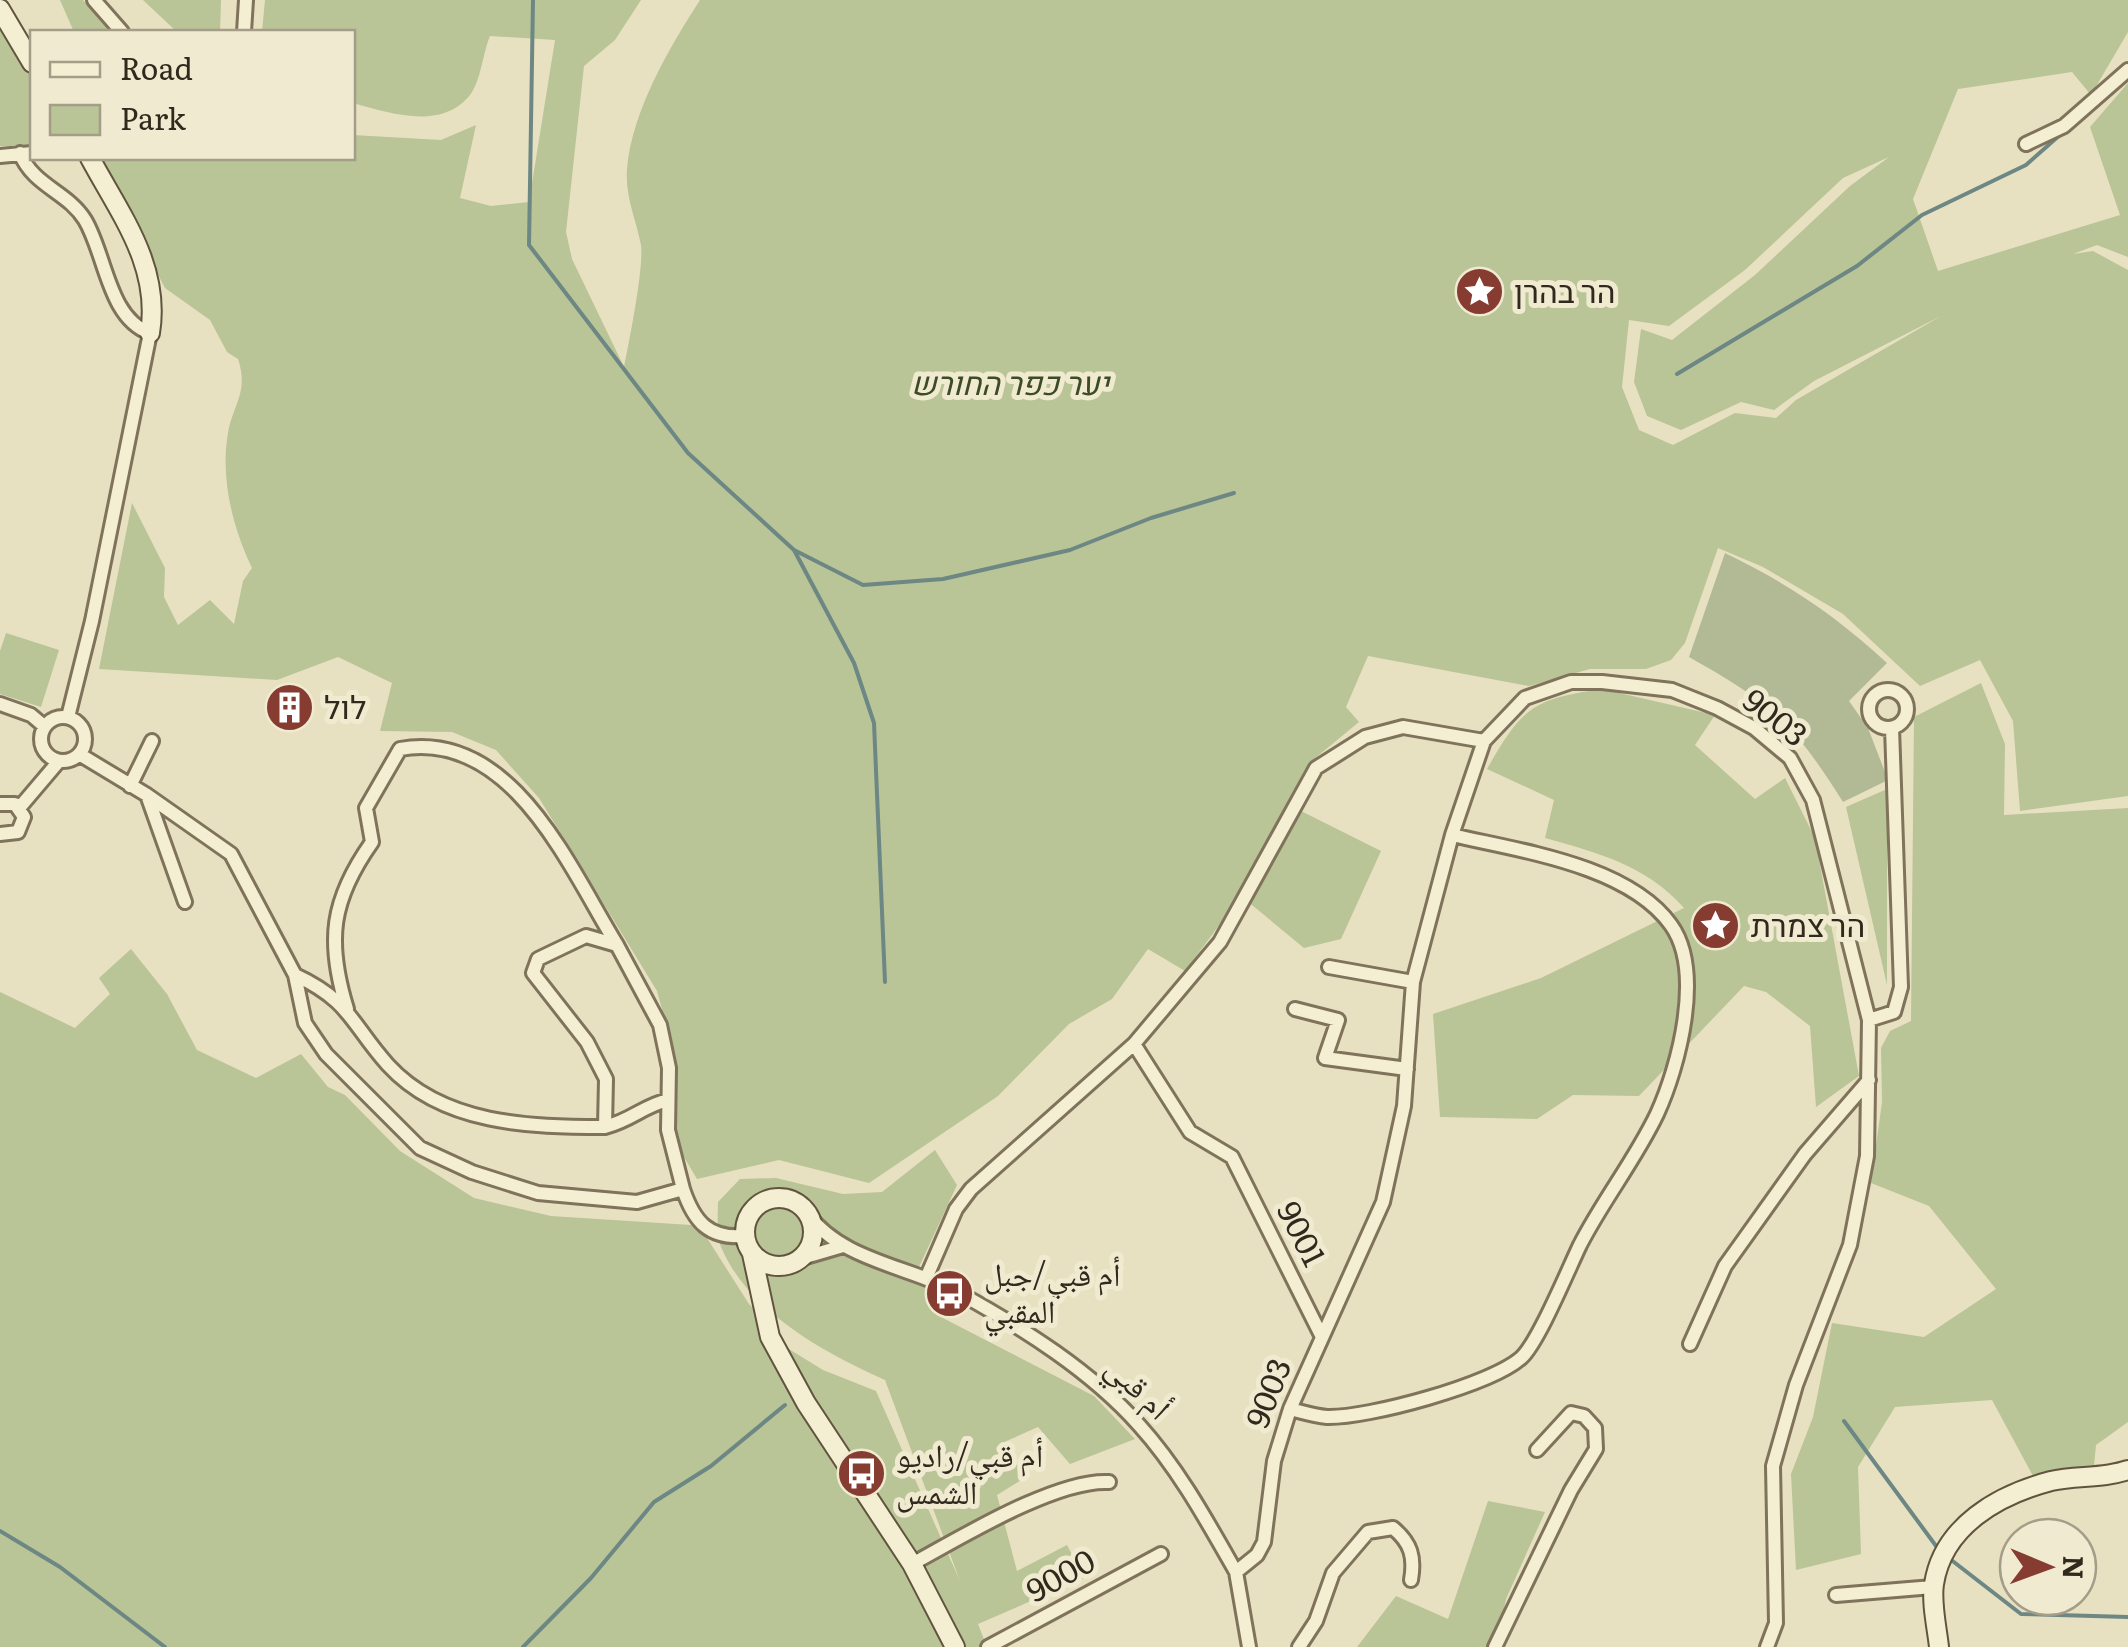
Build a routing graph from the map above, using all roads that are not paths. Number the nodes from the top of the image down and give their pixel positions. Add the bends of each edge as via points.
1 (94, 0) edge
2 (246, 0) edge
3 (0, 9) edge
4 (120, 30) edge
5 (244, 30) edge
6 (30, 59) edge
7 (2128, 70) edge
8 (2026, 144) dead end
9 (26, 153) edge
10 (0, 156) edge
11 (91, 160) edge
12 (150, 333) junction
13 (0, 704) edge
14 (68, 717) junction
15 (44, 726) junction
16 (1892, 728) dead end
17 (1484, 741) junction
18 (152, 742) dead end
19 (80, 754) junction
20 (59, 761) junction
21 (130, 786) junction
22 (147, 796) junction
23 (0, 804) edge
24 (20, 808) junction
25 (0, 834) edge
26 (1452, 834) junction
27 (186, 902) dead end
28 (617, 945) junction
29 (1329, 967) dead end
30 (294, 976) junction
31 (1413, 982) junction
32 (347, 1009) junction
33 (1295, 1009) dead end
34 (1868, 1020) junction
35 (1134, 1044) junction
36 (1407, 1069) junction
37 (1869, 1080) junction
38 (668, 1100) junction
39 (606, 1128) junction
40 (683, 1189) junction
41 (808, 1214) junction
42 (749, 1245) junction
43 (843, 1246) junction
44 (797, 1260) junction
45 (927, 1276) junction
46 (767, 1317) junction
47 (1321, 1336) junction
48 (1690, 1344) dead end
49 (1290, 1409) junction
50 (1537, 1450) dead end
51 (2128, 1470) edge
52 (1109, 1482) dead end
53 (1161, 1554) dead end
54 (912, 1564) junction
55 (1236, 1572) junction
56 (1411, 1580) dead end
57 (1934, 1587) junction
58 (1836, 1595) dead end
59 (955, 1647) edge
60 (988, 1647) edge
61 (1248, 1647) edge
62 (1299, 1647) edge
63 (1495, 1647) edge
64 (1767, 1647) edge
65 (1939, 1647) edge

1 - 4 street
2 - 5 street
3 - 6 street
7 - 8 street via 2064,126
9 - 10 street
9 - 12 street via 34,177 86,221 129,322
11 - 12 street via 150,273
12 - 14 street
13 - 15 street
14 - 15 street
14 - 19 street via 84,732
15 - 20 street via 42,748
16 - 34 street via 1900,986 1894,1012
17 - 26 street, 9003
17 - 34 street, 9003 via 1524,698 1571,682 1672,690 1754,728 1790,758 1814,800
17 - 35 street via 1403,727 1365,737 1316,768 1220,942
18 - 21 street
19 - 20 street
19 - 21 street
20 - 24 street
21 - 22 street
22 - 27 street
22 - 30 street via 231,854
23 - 24 street
24 - 25 street via 22,828
26 - 31 street, 9003
26 - 49 street via 1570,863 1644,897 1672,927 1688,966 1684,1024 1658,1113 1588,1229 1524,1356 1491,1378 1362,1414 1326,1417
28 - 32 street via 537,816 492,768 429,744 400,749 366,808 372,842 345,880 332,924
28 - 38 street via 660,1026
28 - 39 street via 586,936 538,959 533,973 606,1079
29 - 31 street
30 - 32 street
30 - 40 street via 305,1023 326,1054 420,1148 538,1192 637,1202
31 - 36 street, 9003
32 - 39 street via 389,1066 446,1107 510,1122
33 - 36 street via 1338,1020 1326,1058
34 - 37 street, 9003
35 - 45 street via 971,1188
35 - 47 street, 9001 via 1190,1132 1232,1157
36 - 47 street, 9003 via 1398,1148 1383,1202
37 - 48 street via 1805,1154 1725,1266
37 - 64 street, 9003 via 1868,1156 1850,1245 1796,1385 1774,1466 1776,1623
38 - 39 street
38 - 40 street
40 - 42 street via 692,1214 710,1233
41 - 42 street via 795,1201 772,1198 753,1209
41 - 43 street, أم قبي
41 - 44 street via 813,1237
42 - 44 street via 772,1266
42 - 46 street
43 - 44 street
43 - 45 street, أم قبي
44 - 46 street via 774,1284
45 - 55 street, أم قبي via 1038,1338 1138,1424 1197,1503
46 - 54 street via 770,1337 806,1403
47 - 49 street, 9003
49 - 55 street, 9003 via 1274,1461 1264,1542
50 - 63 street via 1571,1413 1595,1428 1596,1450
51 - 57 street via 2053,1481 1986,1508 1944,1552
52 - 54 street via 1026,1503
53 - 60 street, 9000
54 - 59 street
55 - 61 street
56 - 62 street via 1408,1540 1393,1528 1368,1532 1333,1573
57 - 58 street
57 - 65 street

